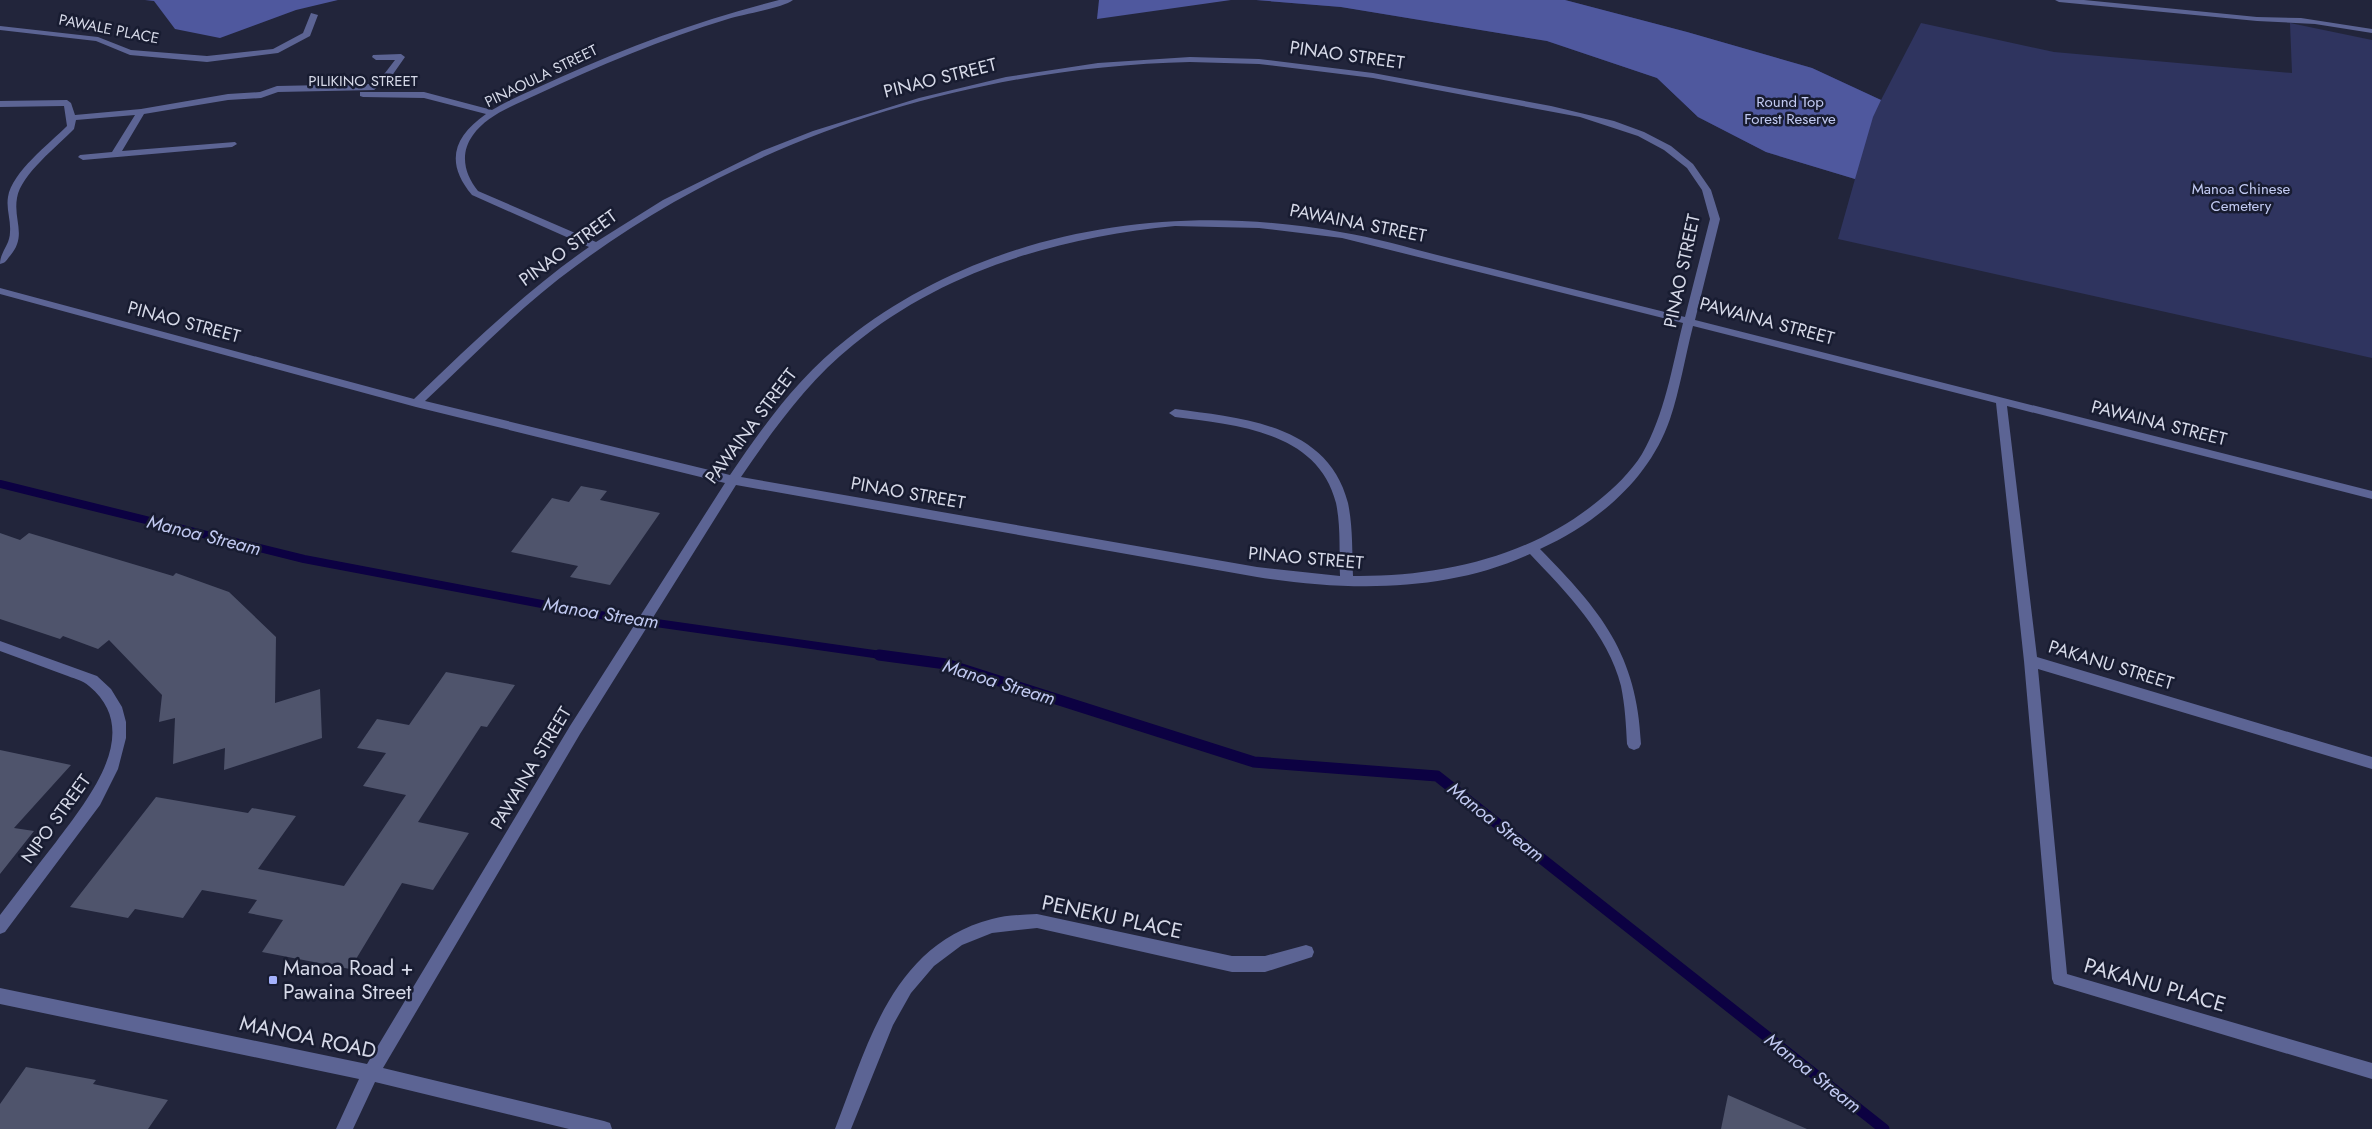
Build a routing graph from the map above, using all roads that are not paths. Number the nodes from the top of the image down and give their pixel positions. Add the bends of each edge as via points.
1 (789, 0) edge
2 (2059, 0) edge
3 (314, 15) dead end
4 (0, 28) edge
5 (2372, 31) edge
6 (376, 57) dead end
7 (262, 95) junction
8 (0, 104) edge
9 (141, 112) junction
10 (493, 112) junction
11 (72, 118) junction
12 (232, 144) dead end
13 (114, 155) junction
14 (83, 157) dead end
15 (596, 246) junction
16 (0, 261) edge
17 (0, 291) edge
18 (1690, 320) junction
19 (2000, 402) junction
20 (416, 403) junction
21 (1175, 413) dead end
22 (732, 480) junction
23 (2372, 495) edge
24 (1531, 547) junction
25 (1347, 581) junction
26 (0, 646) edge
27 (2031, 661) junction
28 (1634, 744) dead end
29 (2372, 763) edge
30 (0, 927) edge
31 (1306, 952) dead end
32 (0, 996) edge
33 (2372, 1071) edge
34 (371, 1073) junction
35 (344, 1129) edge
36 (604, 1129) edge
37 (843, 1129) edge

1 - 10 street, PINAOULA STREET via 668,37 585,69
2 - 5 street via 2257,19 2313,20
3 - 4 street, PAWALE PLACE via 307,34 275,51 208,59 130,52 98,40
6 - 7 street via 400,57 374,87 300,87 277,89
7 - 9 street via 228,97
7 - 10 street, PILIKINO STREET via 424,95
8 - 11 street via 67,102
9 - 11 street
9 - 13 street
10 - 15 street, PINAOULA STREET via 475,127 462,147 460,167 468,185 475,193
11 - 16 street via 71,127 16,187 12,204 16,239
12 - 13 street
13 - 14 street
15 - 18 street, PINAO STREET via 681,194 755,157 831,126 908,102 1020,77 1089,66 1158,60 1250,61 1369,74 1593,117 1631,129 1664,146 1691,167 1713,205 1715,219
15 - 20 street, PINAO STREET via 506,317
17 - 20 street, PINAO STREET
18 - 19 street, PAWAINA STREET
18 - 22 street, PAWAINA STREET via 1342,235 1286,226 1172,223 1115,230 1059,241 1005,257 953,278 904,304 858,335 817,372 781,413
18 - 24 street, PINAO STREET via 1664,419 1640,465 1600,507 1574,526
19 - 23 street, PAWAINA STREET
19 - 27 street, PAKANU STREET
20 - 22 street, PINAO STREET
21 - 25 street via 1257,425 1295,441 1311,452 1340,494
22 - 25 street, PINAO STREET via 1257,572
22 - 34 street, PAWAINA STREET via 615,666
24 - 25 street, PINAO STREET via 1447,573
24 - 28 street via 1588,608 1622,666 1633,703
26 - 30 street, NIPO STREET via 92,680 112,700 120,728 114,763 102,788
27 - 29 street, PAKANU STREET
27 - 33 street, PAKANU PLACE via 2060,979
31 - 37 street, PENEKU PLACE via 1265,964 1232,964 1037,921 1014,921 969,933 931,957 903,989 892,1008
32 - 34 street, MANOA ROAD
34 - 35 street, PAWAINA STREET
34 - 36 street, MANOA ROAD

